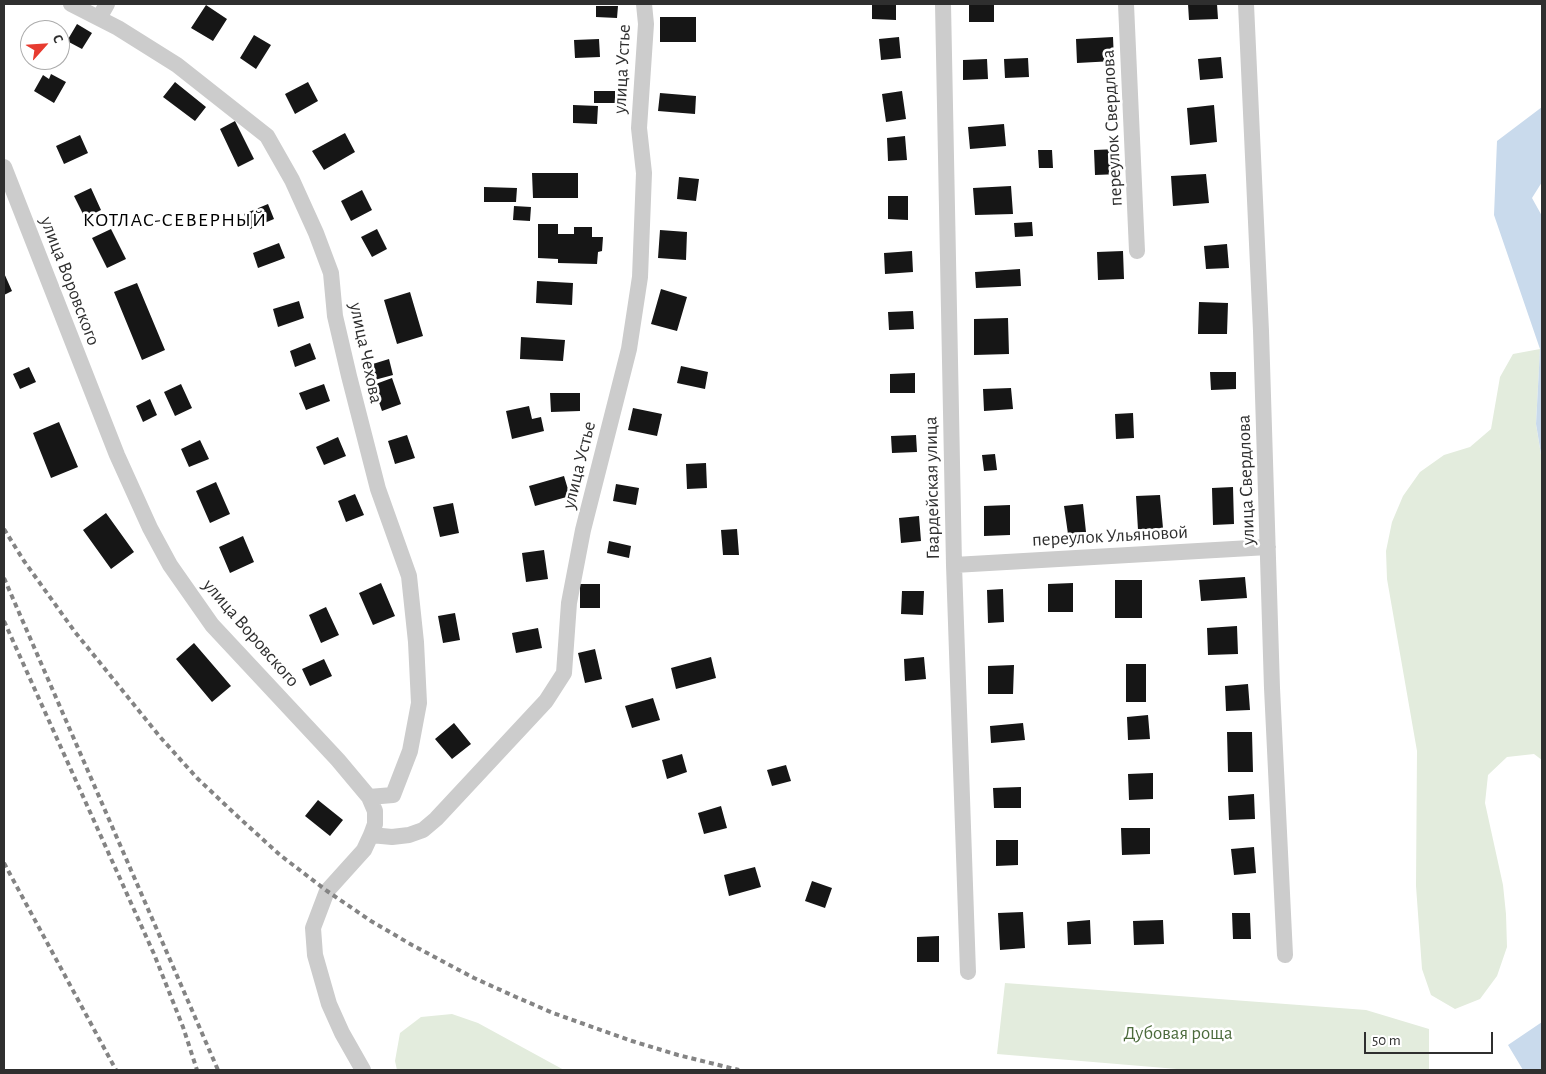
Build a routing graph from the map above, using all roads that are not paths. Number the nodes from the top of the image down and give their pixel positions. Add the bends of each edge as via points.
1 (71, 4) edge
2 (107, 4) edge
3 (644, 4) edge
4 (943, 4) edge
5 (1126, 4) edge
6 (1246, 4) edge
7 (99, 18) junction
8 (4, 167) edge
9 (1137, 251) dead end
10 (1268, 547) junction
11 (954, 564) junction
12 (369, 797) junction
13 (371, 836) junction
14 (1285, 955) dead end
15 (968, 972) dead end
16 (363, 1070) edge

1 - 7 street, улица Чехова
2 - 7 street
3 - 13 street, улица Устье via 646,24 639,128 644,173 640,276 628,349 583,530 569,603 564,673 546,701 423,830 392,837
4 - 11 street, Гвардейская улица
5 - 9 street, переулок Свердлова
6 - 10 street, улица Свердлова via 1262,331
7 - 12 street, улица Чехова via 177,65 267,136 292,180 331,273 335,316 378,488 409,576 416,642 419,703 410,750 393,795
8 - 12 street, улица Воровского via 117,455 170,565 212,625
10 - 11 street, переулок Ульяновой
10 - 14 street, улица Свердлова
11 - 15 street, Гвардейская улица
12 - 13 street, улица Воровского via 375,811
13 - 16 street, улица Воровского via 364,850 326,891 314,928 315,955 329,1004

